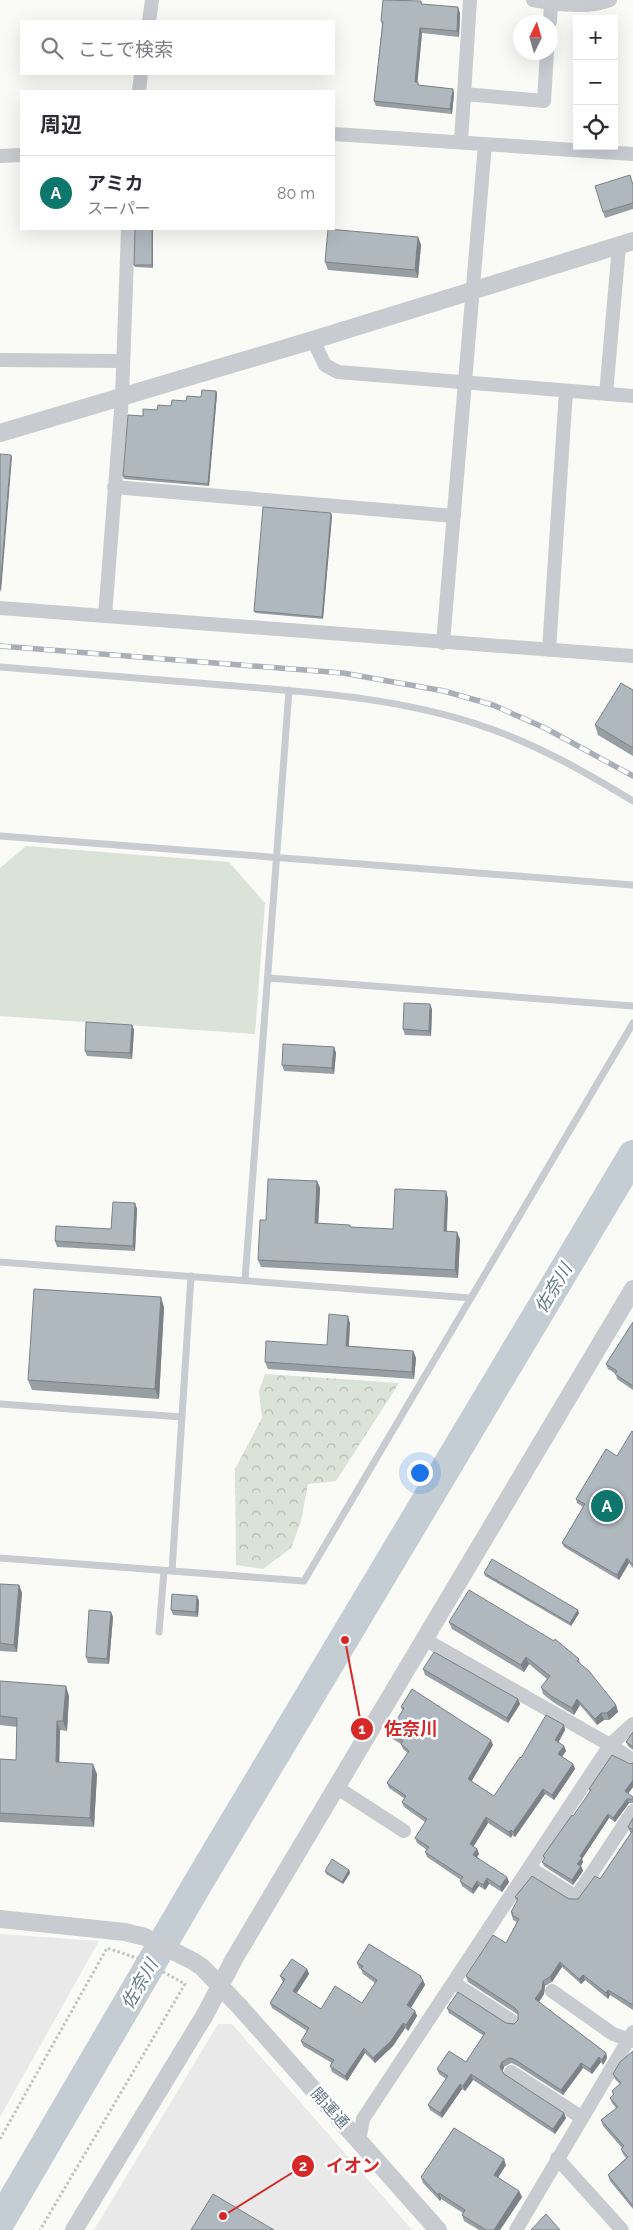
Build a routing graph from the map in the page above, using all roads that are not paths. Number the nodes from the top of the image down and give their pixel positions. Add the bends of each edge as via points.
1 (152, 0) edge
2 (470, 0) edge
3 (533, 0) edge
4 (610, 0) edge
5 (551, 3) junction
6 (550, 15) edge
7 (149, 20) edge
8 (547, 60) edge
9 (141, 75) edge
10 (139, 90) edge
11 (464, 94) junction
12 (335, 134) edge
13 (461, 142) junction
14 (486, 144) junction
15 (633, 154) edge
16 (20, 155) edge
17 (0, 156) edge
18 (128, 230) edge
19 (626, 243) edge
20 (473, 290) junction
21 (313, 340) junction
22 (0, 360) edge
23 (123, 361) junction
24 (465, 383) junction
25 (566, 391) junction
26 (606, 394) junction
27 (633, 396) edge
28 (122, 397) junction
29 (0, 433) edge
30 (114, 487) junction
31 (454, 516) junction
32 (0, 608) edge
33 (105, 616) junction
34 (444, 643) junction
35 (549, 650) junction
36 (633, 656) edge
37 (0, 667) edge
38 (289, 690) junction
39 (633, 801) edge
40 (0, 836) edge
41 (275, 859) junction
42 (633, 885) edge
43 (268, 978) junction
44 (633, 1006) edge
45 (633, 1023) edge
46 (0, 1262) edge
47 (191, 1276) junction
48 (245, 1280) junction
49 (470, 1298) junction
50 (631, 1298) edge
51 (0, 1404) edge
52 (182, 1417) junction
53 (0, 1558) edge
54 (164, 1570) junction
55 (172, 1571) junction
56 (159, 1632) dead end
57 (424, 1639) junction
58 (633, 1724) edge
59 (610, 1745) junction
60 (633, 1760) edge
61 (336, 1787) junction
62 (633, 1811) edge
63 (404, 1831) dead end
64 (530, 1868) junction
65 (0, 1919) edge
66 (454, 1983) junction
67 (220, 1987) junction
68 (552, 1991) dead end
69 (512, 2021) dead end
70 (631, 2037) edge
71 (511, 2072) dead end
72 (581, 2117) junction
73 (359, 2141) junction
74 (558, 2158) junction
75 (74, 2230) edge
76 (438, 2230) edge
77 (516, 2230) edge
78 (622, 2230) edge

1 - 7 street
2 - 11 street
3 - 5 street
4 - 5 street via 598,4
5 - 6 street
8 - 11 street via 544,101
9 - 10 street
11 - 13 street
12 - 13 street
13 - 14 street
14 - 15 street
14 - 20 street
16 - 17 street
18 - 23 street
19 - 20 street
19 - 26 street
20 - 21 street
20 - 24 street
21 - 24 street via 324,365 338,372
21 - 28 street
22 - 23 street
23 - 28 street
24 - 25 street
24 - 31 street
25 - 26 street
25 - 35 street
26 - 27 street
28 - 29 street
28 - 30 street
30 - 31 street
30 - 33 street
31 - 34 street
32 - 33 street
33 - 34 street
34 - 35 street
35 - 36 street
37 - 38 lane
38 - 39 lane via 442,714 489,728 579,769
38 - 41 lane
40 - 41 lane
41 - 42 lane
41 - 43 lane
43 - 44 lane
43 - 48 lane
45 - 49 lane
46 - 47 lane
47 - 48 lane
47 - 52 lane
48 - 49 lane
49 - 55 lane via 304,1581
50 - 57 street
51 - 52 lane
52 - 55 lane
53 - 54 lane
54 - 55 lane
54 - 56 lane
57 - 59 street
57 - 61 street
58 - 59 street
59 - 60 street
59 - 64 street
61 - 63 street
61 - 67 street
62 - 64 street via 576,1897
64 - 66 street
65 - 67 street, 開運通 via 145,1937 193,1961
66 - 69 street
66 - 73 street via 363,2119
67 - 73 street, 開運通
67 - 75 street
68 - 70 street via 613,2034
70 - 72 street
71 - 72 street
72 - 74 street
73 - 76 street, 開運通
74 - 77 street
74 - 78 street

